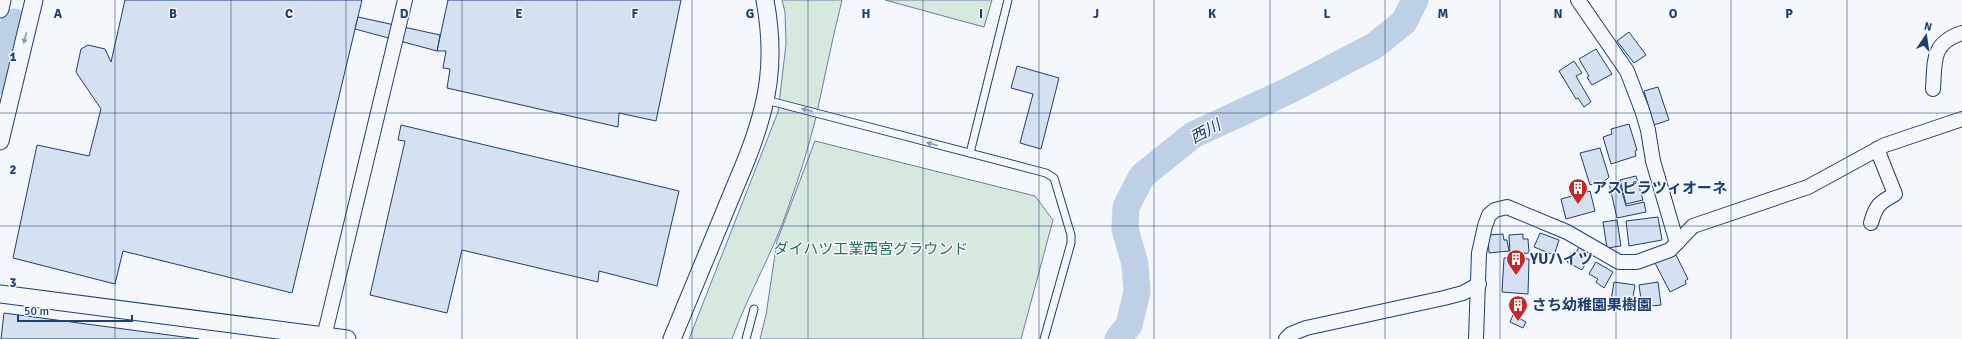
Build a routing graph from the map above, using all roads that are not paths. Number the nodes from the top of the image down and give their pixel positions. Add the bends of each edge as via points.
1 (2, 0) edge
2 (34, 0) edge
3 (406, 0) edge
4 (765, 0) edge
5 (1008, 0) edge
6 (1578, 0) edge
7 (0, 9) edge
8 (1962, 33) edge
9 (1933, 89) dead end
10 (766, 100) junction
11 (1962, 119) edge
12 (0, 141) edge
13 (1877, 149) junction
14 (970, 154) junction
15 (1871, 223) dead end
16 (1677, 243) junction
17 (1478, 284) junction
18 (0, 294) edge
19 (754, 309) dead end
20 (324, 337) junction
21 (347, 339) edge
22 (672, 339) edge
23 (746, 339) edge
24 (1044, 339) edge
25 (1286, 339) edge
26 (1476, 339) edge

1 - 7 street
2 -> 12 street
3 - 20 street
4 - 10 street via 771,46
5 - 14 lane
6 - 16 street via 1627,71 1648,130 1653,161
8 - 9 street via 1943,42 1936,53
14 -> 10 lane
10 - 22 street via 747,158
11 - 13 street
13 - 15 street via 1895,194 1880,202
13 - 16 street via 1808,187 1693,226
14 - 24 lane via 1046,173 1054,178 1071,235 1071,243
16 - 17 street via 1670,250 1646,260 1619,262 1567,232 1507,207 1501,208 1489,216 1484,226 1479,252
17 - 25 street via 1463,293 1444,298 1306,328
17 - 26 street
18 - 20 street
19 - 23 lane
20 - 21 street

